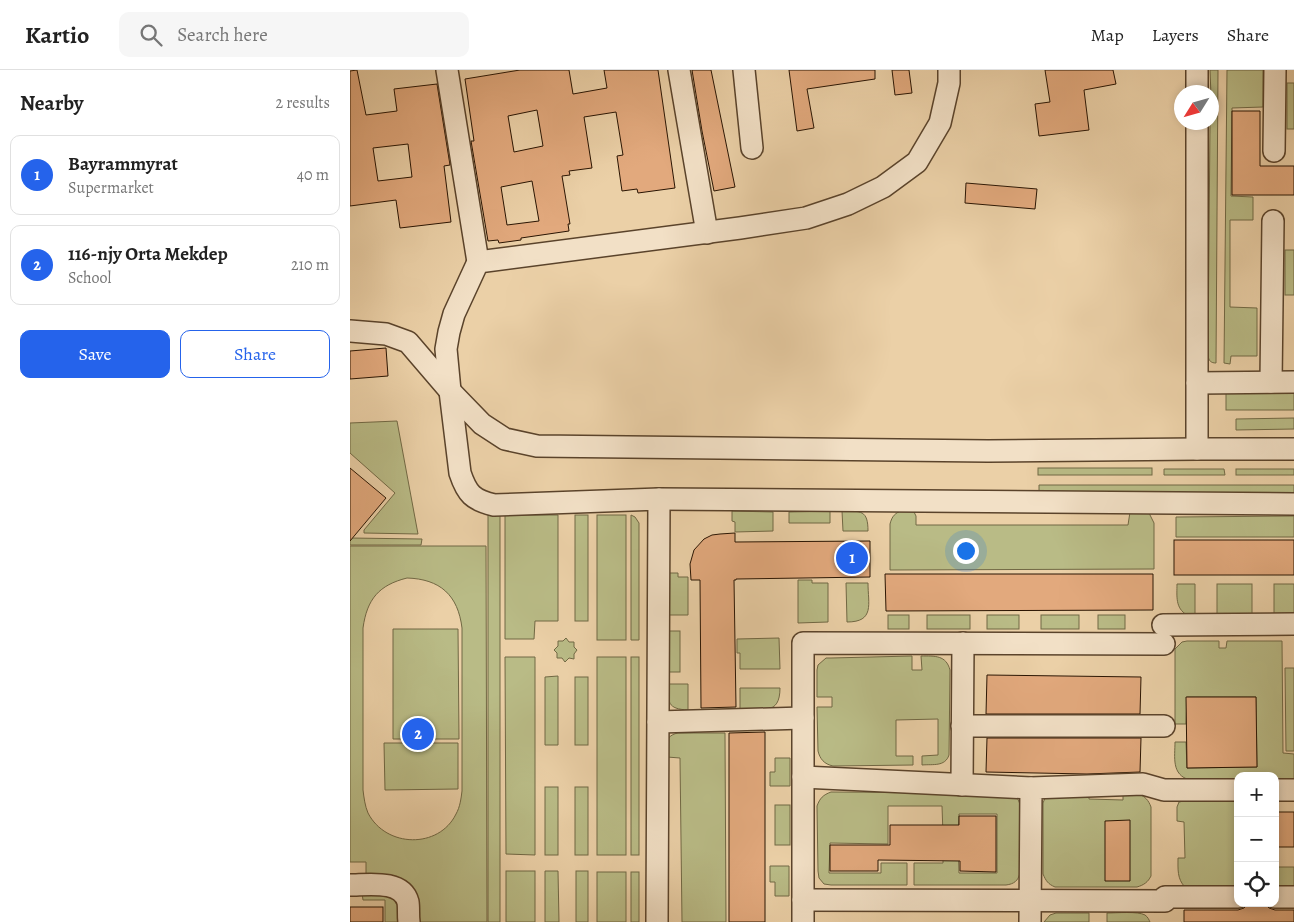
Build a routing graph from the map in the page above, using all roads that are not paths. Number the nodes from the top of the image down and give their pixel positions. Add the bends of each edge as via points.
1 (447, 70) edge
2 (679, 70) edge
3 (744, 70) edge
4 (949, 70) edge
5 (1197, 70) edge
6 (1275, 70) edge
7 (1197, 85) edge
8 (1197, 130) edge
9 (752, 148) dead end
10 (1274, 151) dead end
11 (1273, 221) dead end
12 (707, 233) junction
13 (478, 262) junction
14 (350, 331) edge
15 (1271, 382) junction
16 (1294, 382) edge
17 (1197, 383) junction
18 (450, 391) junction
19 (1197, 449) junction
20 (1294, 449) edge
21 (659, 498) junction
22 (1294, 504) edge
23 (1294, 624) edge
24 (963, 643) junction
25 (803, 718) junction
26 (658, 722) junction
27 (962, 726) junction
28 (1164, 726) dead end
29 (803, 777) junction
30 (962, 785) junction
31 (1031, 788) junction
32 (1234, 790) edge
33 (1279, 790) edge
34 (1294, 790) edge
35 (350, 885) edge
36 (1294, 896) edge
37 (1234, 897) edge
38 (1279, 897) edge
39 (803, 900) junction
40 (1030, 912) edge
41 (409, 922) edge
42 (657, 922) edge
43 (803, 922) edge

1 - 13 street
2 - 12 street
3 - 9 street
4 - 12 street via 940,123 917,162 883,187 848,204 806,218
5 - 7 street
6 - 10 street
8 - 17 street
11 - 15 street
12 - 13 street
13 - 18 street via 449,332 446,349
14 - 18 street via 386,334 408,342
15 - 16 street
15 - 17 street
17 - 19 street
18 - 19 street via 482,424 505,439 537,446 988,451
18 - 21 street via 460,473 463,483 480,502 494,505
19 - 20 street
21 - 22 street
21 - 26 street
23 - 24 street
24 - 25 street via 803,643
24 - 27 street
25 - 26 street
25 - 29 street
26 - 42 street
27 - 28 street
27 - 30 street
29 - 30 street
29 - 39 street
30 - 31 street
31 - 32 street via 1143,784 1164,790
31 - 40 street
33 - 34 street
35 - 41 street via 398,888 408,901
36 - 38 street
37 - 40 street via 1165,899
39 - 40 street
39 - 43 street

